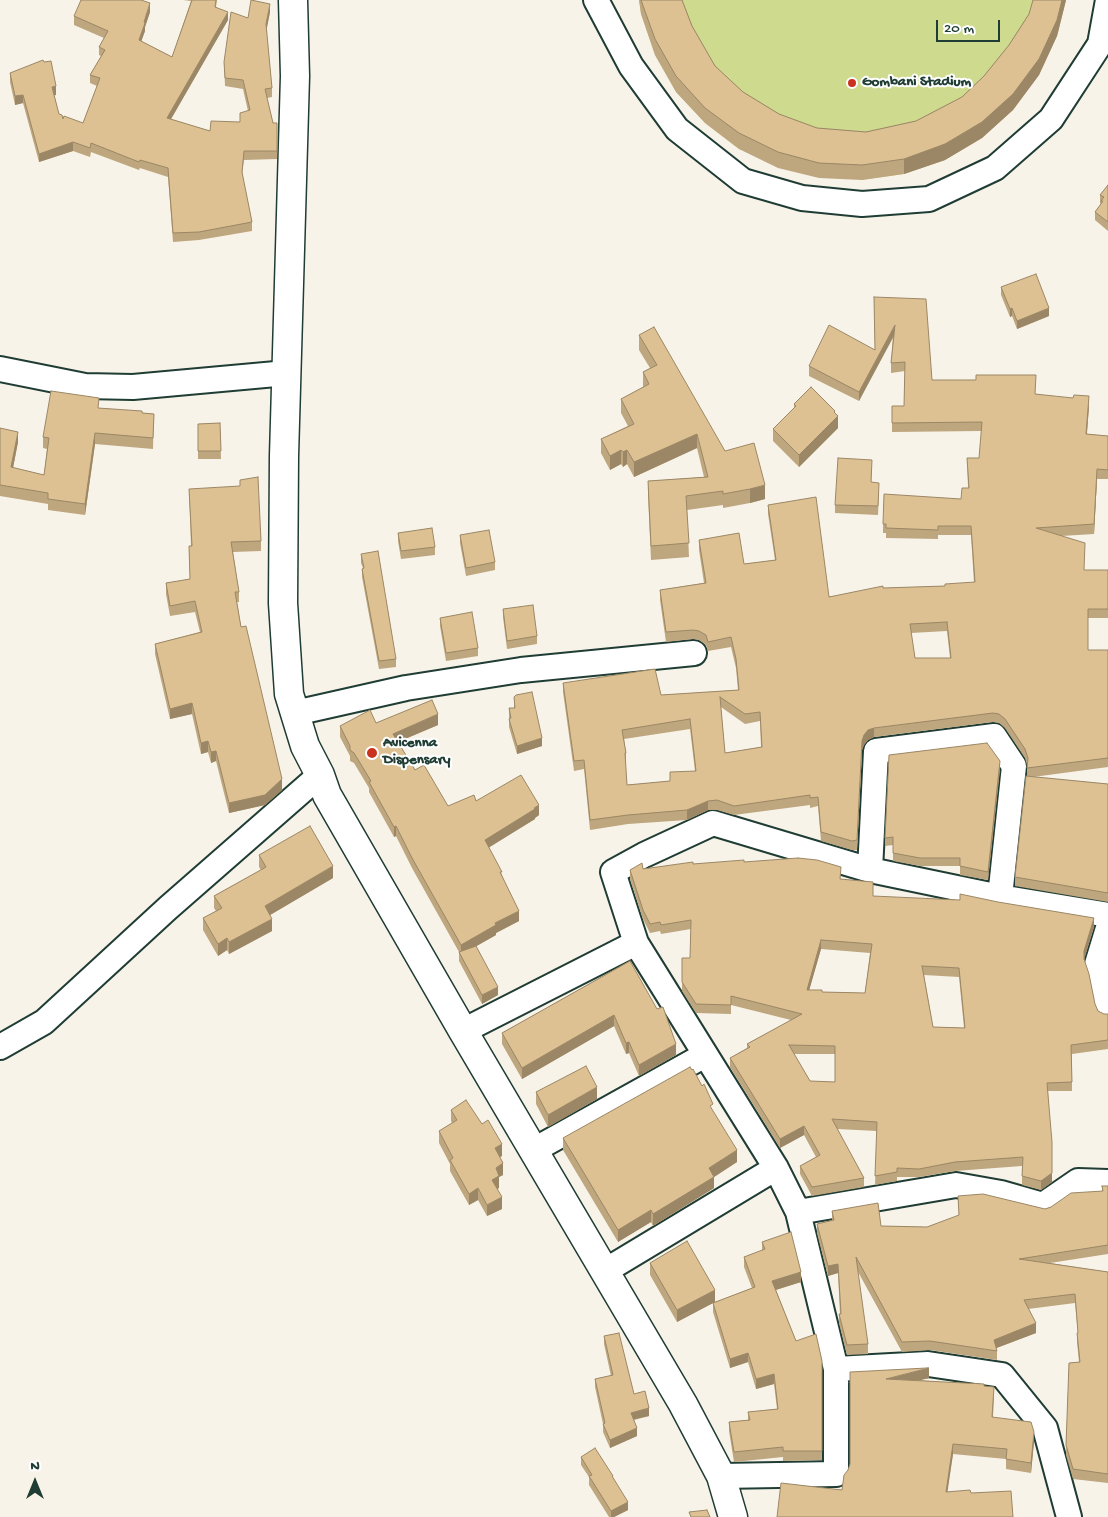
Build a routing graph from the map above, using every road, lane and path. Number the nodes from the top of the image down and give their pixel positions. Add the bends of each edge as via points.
1 (293, 0) edge
2 (596, 0) edge
3 (1108, 0) edge
4 (0, 369) edge
5 (287, 373) junction
6 (694, 653) dead end
7 (295, 713) junction
8 (320, 775) junction
9 (870, 870) junction
10 (1000, 897) junction
11 (1108, 915) edge
12 (1108, 928) edge
13 (636, 943) junction
14 (1108, 1010) edge
15 (463, 1031) junction
16 (0, 1047) edge
17 (705, 1055) junction
18 (534, 1150) junction
19 (776, 1168) junction
20 (1108, 1182) edge
21 (798, 1212) junction
22 (605, 1271) junction
23 (836, 1369) junction
24 (721, 1476) junction
25 (733, 1517) edge
26 (1069, 1517) edge

1 - 5 main road via 295,76
2 - 3 street via 631,66 677,129 743,181 802,198 862,204 929,199 995,168 1050,120 1100,44
4 - 5 street via 85,386 133,387
5 - 7 main road via 283,603 289,694
6 - 7 street via 521,670 406,688
7 - 8 main road via 305,746
8 - 15 main road via 327,795
8 - 16 street via 44,1022
9 - 10 street
9 - 10 street via 876,751 994,736 1014,766
9 - 13 street via 713,823 613,872
10 - 11 street
12 - 14 street via 1096,964
13 - 15 street
13 - 17 street
15 - 18 main road
17 - 18 street
17 - 19 street
18 - 22 main road
19 - 21 street
19 - 22 street
20 - 21 street via 1078,1182 1044,1205 956,1185
21 - 23 street
22 - 24 main road
23 - 24 street via 836,1474
23 - 26 street via 928,1364 1002,1375 1045,1428
24 - 25 main road

